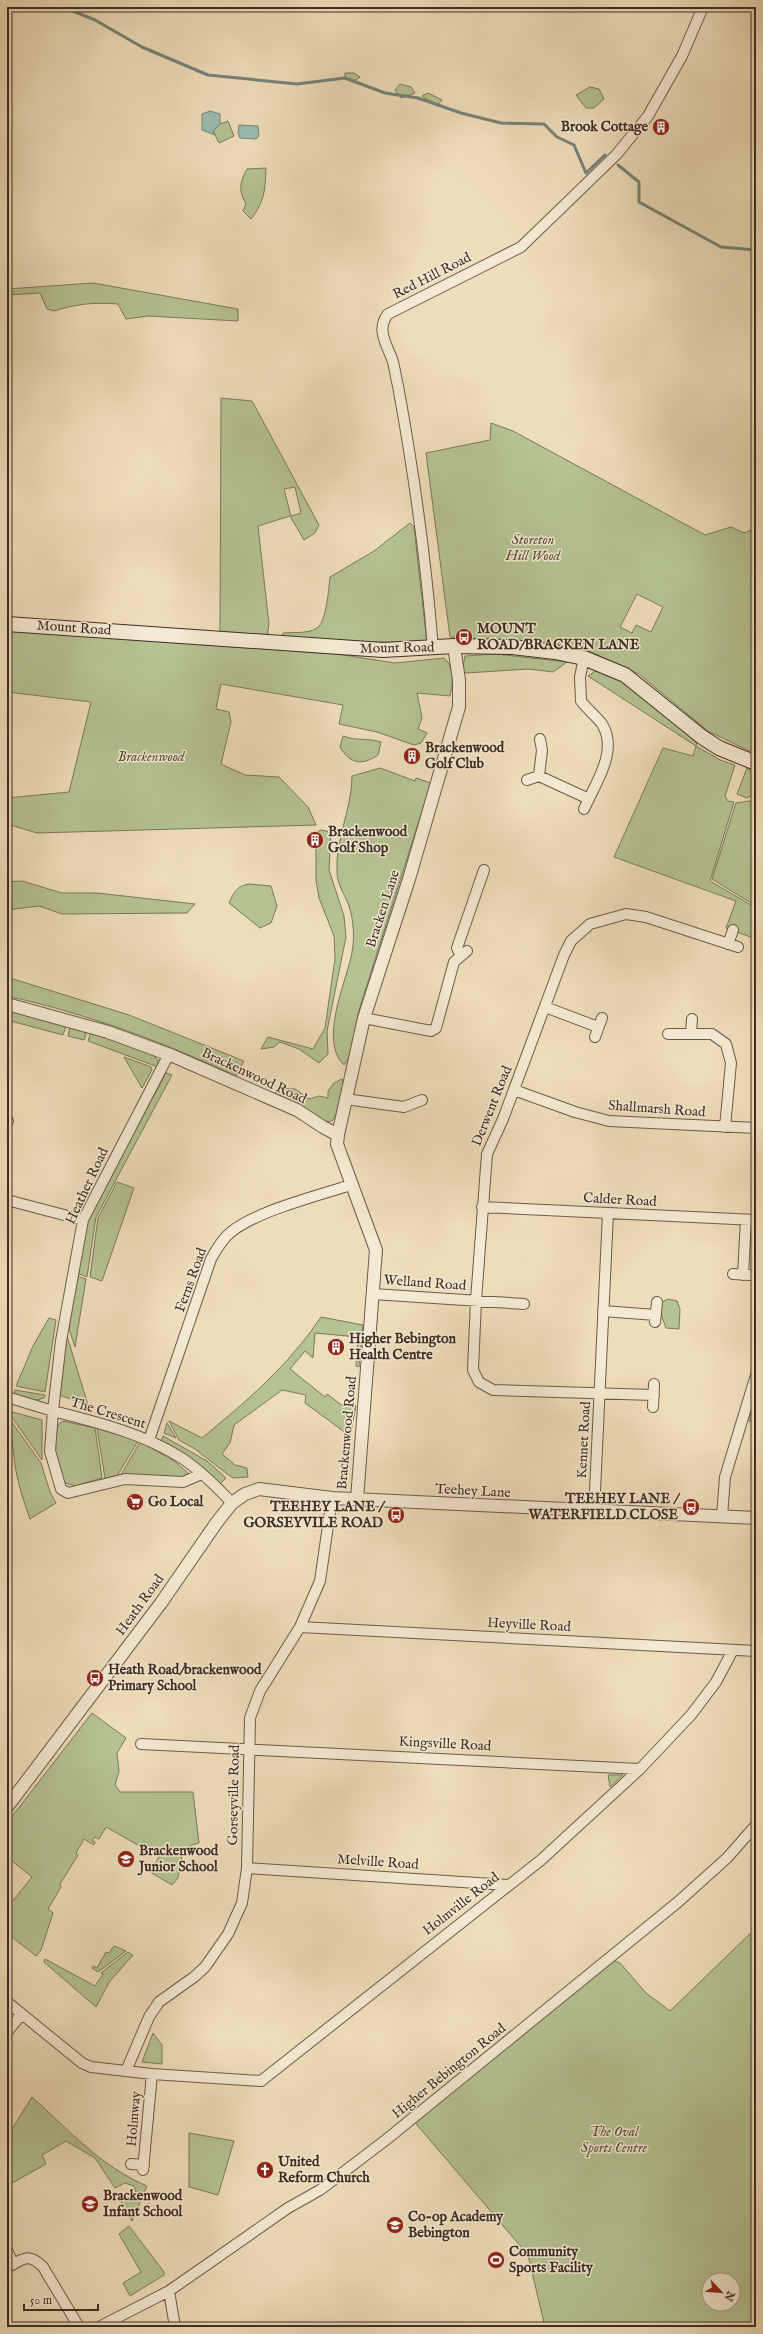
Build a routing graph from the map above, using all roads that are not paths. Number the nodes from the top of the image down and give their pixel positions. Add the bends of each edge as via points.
1 (703, 7) edge
2 (7, 624) edge
3 (454, 646) junction
4 (432, 648) junction
5 (584, 658) junction
6 (544, 744) dead end
7 (756, 763) edge
8 (539, 776) junction
9 (527, 780) dead end
10 (589, 799) junction
11 (584, 808) dead end
12 (484, 870) dead end
13 (733, 930) dead end
14 (728, 944) junction
15 (738, 947) dead end
16 (7, 1004) edge
17 (544, 1007) junction
18 (364, 1018) junction
19 (692, 1019) dead end
20 (598, 1027) dead end
21 (692, 1033) junction
22 (668, 1034) dead end
23 (169, 1054) junction
24 (514, 1090) junction
25 (346, 1099) junction
26 (422, 1100) dead end
27 (725, 1127) junction
28 (756, 1128) edge
29 (338, 1134) junction
30 (351, 1185) junction
31 (7, 1200) edge
32 (482, 1207) junction
33 (608, 1213) junction
34 (82, 1220) junction
35 (751, 1220) edge
36 (742, 1275) dead end
37 (373, 1294) junction
38 (476, 1300) junction
39 (657, 1302) dead end
40 (524, 1304) dead end
41 (603, 1311) junction
42 (756, 1376) edge
43 (654, 1384) dead end
44 (600, 1393) junction
45 (654, 1395) junction
46 (7, 1397) edge
47 (653, 1407) dead end
48 (53, 1411) junction
49 (149, 1440) junction
50 (202, 1474) junction
51 (332, 1498) junction
52 (357, 1499) junction
53 (232, 1503) junction
54 (594, 1512) junction
55 (722, 1516) junction
56 (756, 1518) edge
57 (300, 1627) junction
58 (733, 1650) junction
59 (756, 1652) edge
60 (141, 1744) dead end
61 (249, 1748) junction
62 (640, 1769) junction
63 (7, 1806) edge
64 (756, 1825) edge
65 (247, 1868) junction
66 (508, 1885) junction
67 (7, 2002) edge
68 (22, 2014) junction
69 (7, 2032) edge
70 (126, 2071) junction
71 (152, 2074) junction
72 (131, 2164) dead end
73 (7, 2250) edge
74 (10, 2266) edge
75 (169, 2291) junction
76 (79, 2327) edge
77 (99, 2327) edge
78 (175, 2327) edge

1 - 4 street, Red Hill Road via 682,56 648,116 610,160 521,247 388,314 384,320 382,334 393,363 427,572
2 - 4 main road, Mount Road via 383,650
3 - 4 main road, Mount Road
3 - 5 main road, Mount Road via 512,647
3 - 18 street, Bracken Lane via 460,680 459,707 409,879
5 - 7 main road, Mount Road via 625,674 702,737 719,748
5 - 10 street via 580,677 581,701 602,724 607,736 606,760
6 - 8 street
8 - 9 street
8 - 10 street
10 - 11 street
12 - 18 street via 457,948 464,954 454,962 436,1028 431,1031
13 - 14 street
14 - 15 street, Derwent Road
14 - 17 street, Derwent Road via 632,914 590,924 577,934 569,945
16 - 23 street, Brackenwood Road via 108,1032
17 - 20 street
17 - 24 street, Derwent Road
18 - 25 street, Bracken Lane
19 - 21 street
21 - 22 street
21 - 27 street via 712,1034 726,1044 731,1063
23 - 29 street, Brackenwood Road via 298,1110
23 - 34 street, Heather Road
24 - 27 street, Shallmarsh Road via 609,1121
24 - 32 street, Derwent Road via 487,1154
25 - 26 street via 404,1107
25 - 29 street, Bracken Lane
27 - 28 street, Shallmarsh Road
29 - 30 street, Brackenwood Road via 337,1144
30 - 37 street, Brackenwood Road via 376,1250
30 - 49 street, Ferns Road via 248,1222 230,1232 222,1242 211,1259
31 - 34 street
32 - 33 street, Calder Road
32 - 38 street, Derwent Road
33 - 35 street, Calder Road
33 - 41 street, Kennet Road
34 - 48 street, Heather Road via 61,1341
35 - 36 street
37 - 38 street, Welland Road
37 - 52 street, Brackenwood Road
38 - 40 street, Welland Road
38 - 44 street, Derwent Road via 473,1370 478,1382 493,1390
39 - 41 street via 656,1318
41 - 44 street, Kennet Road
42 - 55 street via 725,1477
43 - 45 street
44 - 45 street, Kennet Road
44 - 54 street, Kennet Road
45 - 47 street
46 - 48 street
48 - 49 street, The Crescent
48 - 50 street, The Crescent via 50,1451 61,1489 68,1493 125,1479 183,1482
49 - 50 street, The Crescent via 180,1457
50 - 53 street, The Crescent
51 - 52 street, Teehey Lane
51 - 53 street, Heath Road via 259,1489 245,1494
51 - 57 street, Gorseyville Road via 320,1581
52 - 54 street, Teehey Lane
53 - 63 street, Heath Road via 161,1602
54 - 55 street, Teehey Lane
55 - 56 street, Teehey Lane
57 - 58 street, Heyville Road
57 - 61 street, Gorseyville Road via 254,1704 250,1718
58 - 59 street, Heyville Road
58 - 62 street, Holmville Road via 716,1682 692,1715
60 - 61 street, Kingsville Road
61 - 62 street, Kingsville Road
61 - 65 street, Gorseyville Road
62 - 66 street, Holmville Road via 569,1835
64 - 75 street, Higher Bebington Road via 727,1858 678,1902 387,2139 320,2190 288,2208
65 - 66 street, Melville Road
65 - 70 street, Gorseyville Road via 242,1903 228,1934 217,1952 194,1977 159,2002 149,2017
66 - 71 street, Holmville Road via 261,2080
67 - 68 street, Holmville Road
68 - 69 street
68 - 70 street, Holmville Road via 91,2068
70 - 71 street, Holmville Road
71 - 72 street, Holmway via 144,2168
73 - 74 street
74 - 76 street via 24,2258 36,2259
75 - 77 street, Higher Bebington Road
75 - 78 street

